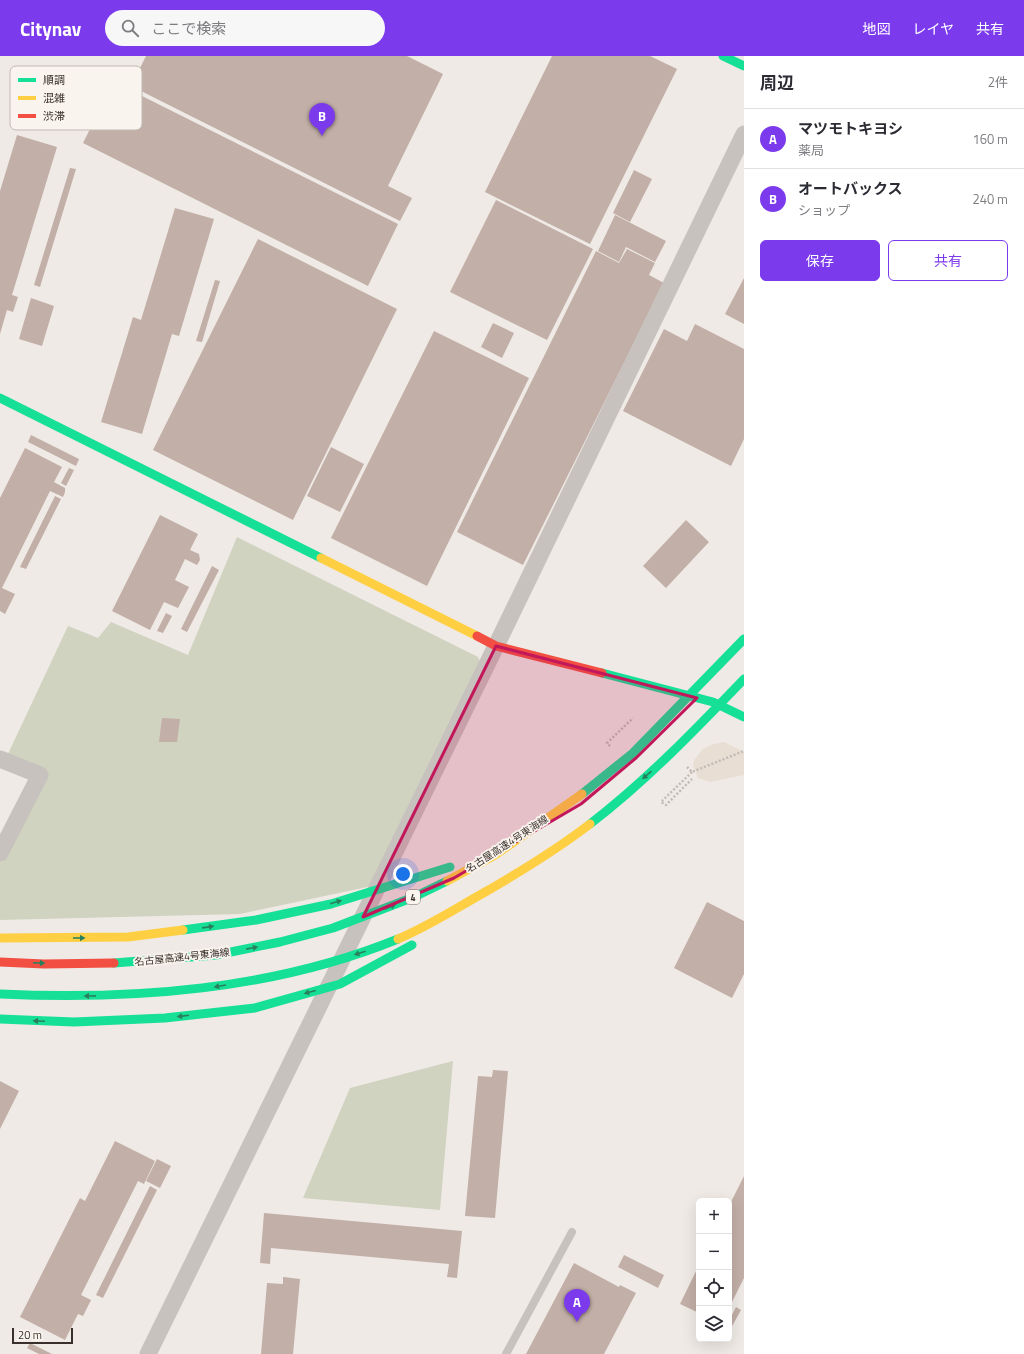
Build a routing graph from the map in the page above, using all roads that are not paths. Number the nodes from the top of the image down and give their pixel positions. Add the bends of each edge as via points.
1 (723, 56) edge
2 (744, 66) edge
3 (744, 134) edge
4 (0, 398) edge
5 (744, 639) edge
6 (496, 646) junction
7 (744, 647) edge
8 (744, 669) edge
9 (744, 679) edge
10 (697, 698) junction
11 (713, 702) junction
12 (744, 717) edge
13 (0, 759) edge
14 (0, 853) edge
15 (0, 938) edge
16 (0, 962) edge
17 (0, 994) edge
18 (0, 1019) edge
19 (572, 1232) dead end
20 (148, 1354) edge
21 (506, 1354) edge

1 - 2 main road
3 - 6 street
4 - 6 main road
16 -> 5 main road, 名古屋高速4号東海線 / 4 via 126,963 216,955 333,928 414,897 495,855 578,797 633,752
6 - 10 main road
6 - 20 street
7 - 10 main road
8 - 11 main road
9 -> 17 main road via 668,757 601,816 502,883 403,937 306,969 200,990 128,996 45,997
10 - 11 main road
15 -> 10 main road via 128,937 256,920 331,904 492,853 581,804 636,758
11 - 12 main road
11 -> 18 main road via 658,756 589,814 421,939 340,984 255,1008 165,1018 82,1022
13 - 14 street via 40,775
19 - 21 lane

